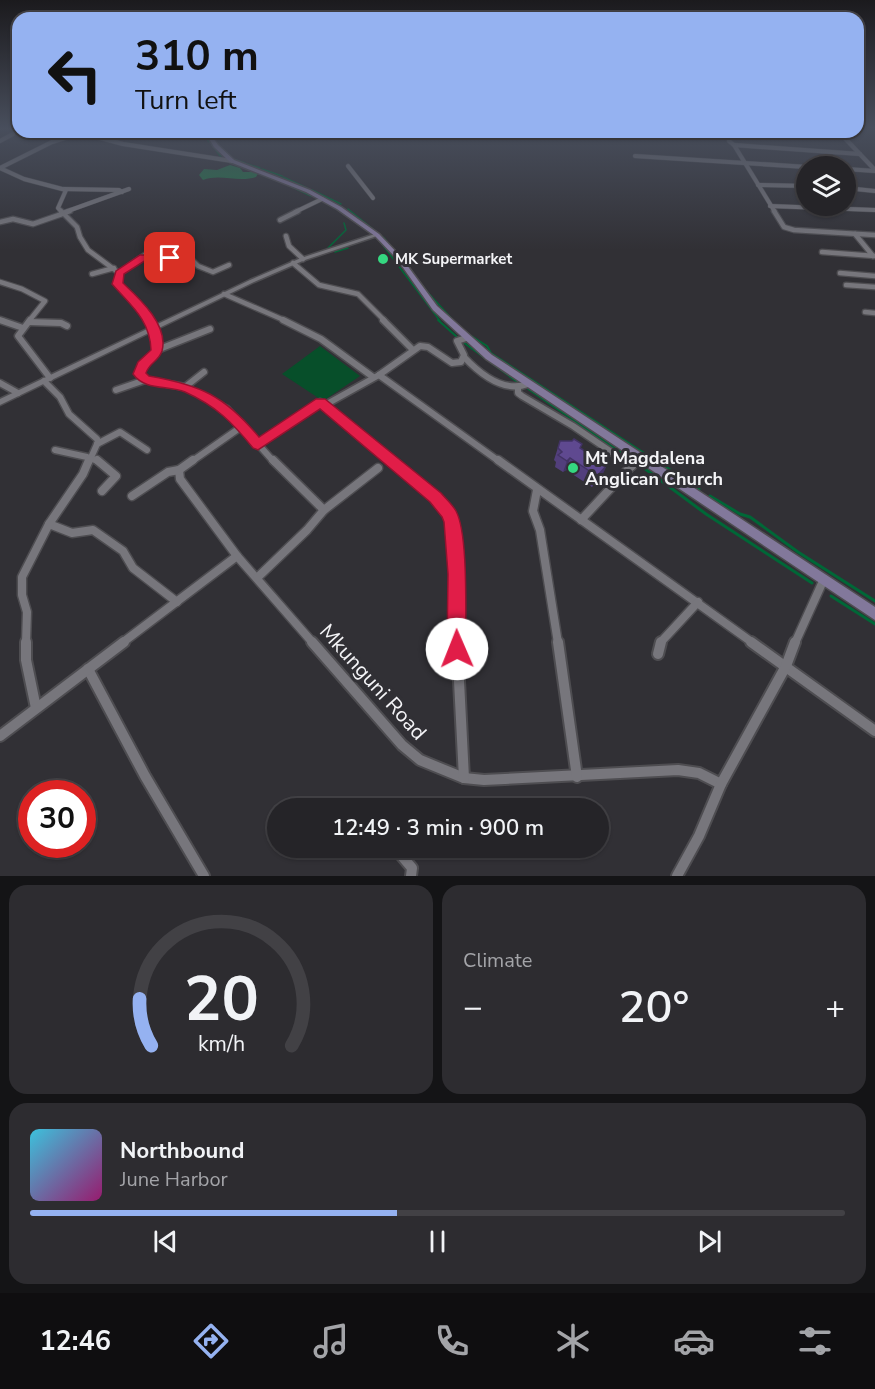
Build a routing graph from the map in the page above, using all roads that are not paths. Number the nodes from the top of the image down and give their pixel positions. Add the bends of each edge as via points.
1 (0, 168) edge
2 (251, 168) edge
3 (349, 168) edge
4 (747, 168) edge
5 (856, 169) edge
6 (875, 170) edge
7 (758, 185) junction
8 (796, 186) edge
9 (64, 189) junction
10 (129, 189) dead end
11 (856, 189) edge
12 (875, 191) edge
13 (122, 192) junction
14 (373, 198) dead end
15 (322, 199) junction
16 (770, 206) junction
17 (875, 210) edge
18 (62, 214) junction
19 (280, 220) dead end
20 (0, 222) edge
21 (855, 234) junction
22 (377, 235) junction
23 (875, 235) edge
24 (286, 236) dead end
25 (149, 252) dead end
26 (822, 252) dead end
27 (874, 256) edge
28 (144, 257) junction
29 (303, 259) junction
30 (293, 263) junction
31 (229, 265) dead end
32 (114, 268) junction
33 (119, 273) junction
34 (840, 273) dead end
35 (92, 274) dead end
36 (875, 276) edge
37 (0, 282) edge
38 (846, 285) dead end
39 (875, 287) edge
40 (224, 294) junction
41 (865, 312) dead end
42 (875, 313) edge
43 (0, 320) edge
44 (29, 322) junction
45 (67, 326) dead end
46 (23, 328) junction
47 (154, 329) junction
48 (210, 329) dead end
49 (466, 338) junction
50 (157, 350) junction
51 (413, 350) junction
52 (464, 357) junction
53 (204, 372) dead end
54 (376, 376) junction
55 (47, 380) junction
56 (146, 380) junction
57 (0, 383) edge
58 (528, 384) junction
59 (185, 387) junction
60 (518, 389) junction
61 (116, 390) dead end
62 (18, 393) junction
63 (0, 402) edge
64 (325, 405) junction
65 (241, 427) junction
66 (97, 444) junction
67 (258, 445) junction
68 (55, 450) dead end
69 (147, 450) dead end
70 (90, 456) junction
71 (639, 458) junction
72 (632, 466) junction
73 (378, 468) dead end
74 (179, 470) junction
75 (537, 490) junction
76 (102, 491) dead end
77 (132, 496) dead end
78 (324, 510) junction
79 (581, 520) junction
80 (49, 524) junction
81 (237, 556) junction
82 (258, 577) junction
83 (824, 579) junction
84 (177, 602) junction
85 (698, 602) junction
86 (875, 614) edge
87 (658, 654) dead end
88 (786, 666) junction
89 (88, 669) junction
90 (36, 708) junction
91 (875, 731) edge
92 (0, 736) edge
93 (577, 777) junction
94 (464, 778) junction
95 (721, 784) junction
96 (404, 858) edge
97 (204, 876) edge
98 (411, 876) edge
99 (677, 876) edge

1 - 9 street
2 - 15 main road
3 - 14 street
4 - 7 street
5 - 6 street
7 - 8 street
7 - 16 street
9 - 13 street
9 - 18 street via 67,192 58,208
10 - 13 street
11 - 12 street
13 - 18 street
15 - 19 street
15 - 22 main road
16 - 17 street
16 - 21 street via 786,228
18 - 20 street via 31,224 13,219
18 - 32 street via 77,227 83,247
21 - 23 street
21 - 27 street
22 - 29 street
22 - 49 main road via 435,308
24 - 29 street via 289,246
25 - 28 street
26 - 27 street
28 - 31 street via 189,257 213,272
28 - 33 street
29 - 30 street
30 - 40 street
30 - 51 street via 320,285 363,298
32 - 33 street
32 - 35 street
33 - 47 street via 118,285 140,305
34 - 36 street
37 - 44 street via 45,302
38 - 39 street
40 - 47 street
40 - 54 street via 321,339
41 - 42 street
43 - 46 street
44 - 45 street
44 - 46 street
46 - 55 street via 18,340 34,355
47 - 50 street
47 - 55 street
48 - 50 street
49 - 52 street via 456,343
49 - 58 main road
50 - 56 street via 139,370
51 - 52 street via 428,346 454,363
51 - 54 street
52 - 60 street via 485,374
53 - 59 street
54 - 64 street
54 - 75 street
55 - 62 street
55 - 66 street via 69,414 97,439
56 - 59 street
56 - 61 street
57 - 62 street
58 - 60 street
58 - 71 main road
59 - 65 street via 227,409
60 - 72 street via 522,396
62 - 63 street
64 - 67 street via 320,402
64 - 94 street via 449,513 456,565
65 - 67 street
65 - 74 street
66 - 69 street via 120,432
66 - 70 street
67 - 78 street
68 - 70 street
70 - 76 street via 116,476
70 - 80 street via 83,474
71 - 72 street
71 - 83 main road
72 - 79 street
73 - 78 street
74 - 77 street via 168,472
74 - 81 street, Mkunguni Road via 178,475
75 - 79 street
75 - 93 street via 533,511 542,541
78 - 82 street
79 - 85 street
80 - 84 street via 72,533 93,530 123,551 134,568
80 - 90 street via 22,578 27,612 26,660
81 - 82 street, Mkunguni Road
81 - 84 street
82 - 94 street, Mkunguni Road via 402,745 420,760
83 - 86 main road
83 - 88 street
84 - 89 street
85 - 87 street via 661,640
85 - 88 street
88 - 91 street
88 - 95 street
89 - 90 street
89 - 97 street
90 - 92 street
93 - 94 street, Mkunguni Road
93 - 95 street, Mkunguni Road via 688,770
95 - 99 street
96 - 98 street via 412,868

